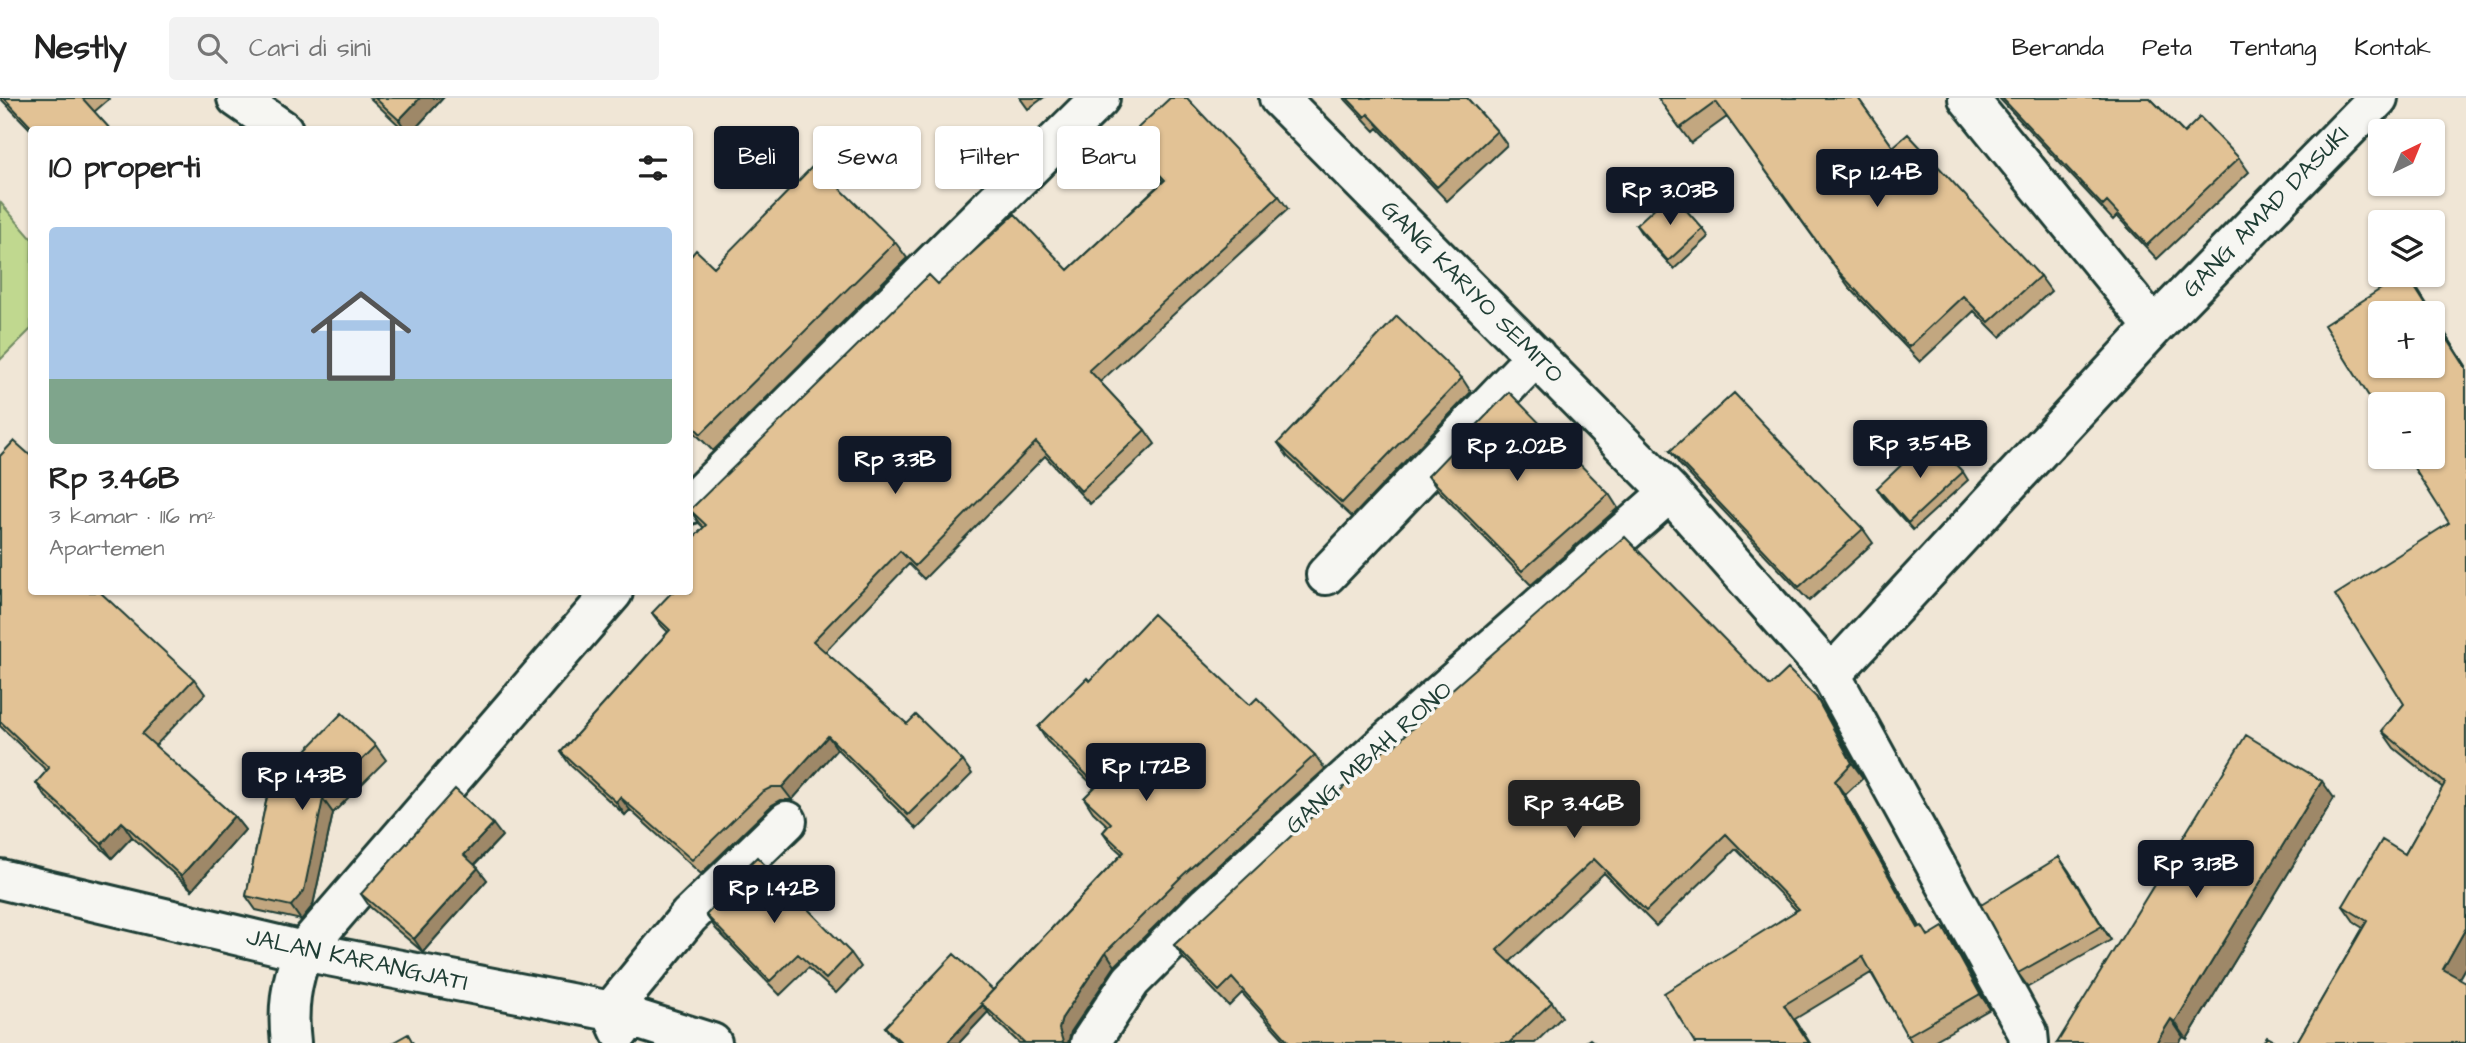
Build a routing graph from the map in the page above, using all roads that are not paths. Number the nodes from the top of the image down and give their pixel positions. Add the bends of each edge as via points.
1 (237, 98) edge
2 (1100, 98) edge
3 (1279, 98) edge
4 (1968, 98) edge
5 (2378, 98) edge
6 (277, 126) edge
7 (2154, 327) junction
8 (1536, 356) junction
9 (1670, 492) junction
10 (693, 497) edge
11 (1326, 576) dead end
12 (610, 595) edge
13 (1831, 675) junction
14 (787, 821) dead end
15 (0, 880) edge
16 (303, 951) junction
17 (618, 1027) edge
18 (290, 1043) edge
19 (712, 1043) edge
20 (1090, 1043) edge
21 (2029, 1043) edge

1 - 6 street
2 - 10 street
3 - 8 street, GANG KARIYO SEMITO
4 - 7 street
5 - 7 street, GANG AMAD DASUKI
7 - 13 street, GANG AMAD DASUKI
8 - 9 street, GANG KARIYO SEMITO
8 - 11 street
9 - 13 street, GANG KARIYO SEMITO
9 - 20 street, GANG MBAH RONO via 1207,905 1131,981
12 - 16 street
13 - 21 street, GANG KARIYO SEMITO
14 - 17 street via 689,916
15 - 16 street, JALAN KARANGJATI
16 - 17 street, JALAN KARANGJATI
16 - 18 street via 287,1013
17 - 19 street, JALAN KARANGJATI

